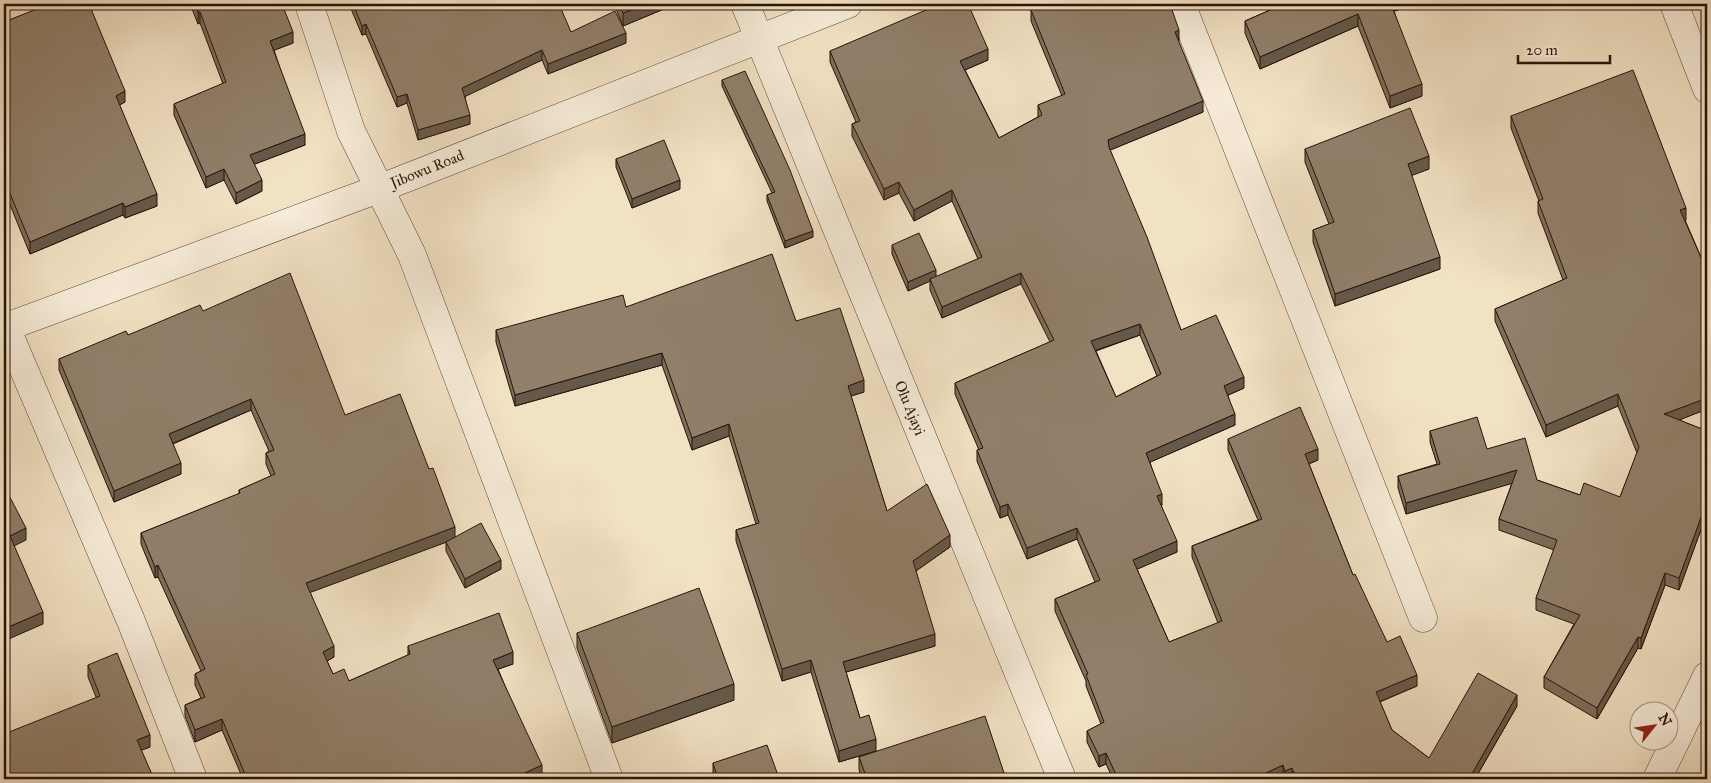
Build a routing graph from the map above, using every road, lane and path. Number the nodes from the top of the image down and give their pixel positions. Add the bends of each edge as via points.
1 (309, 4) edge
2 (745, 4) edge
3 (848, 4) edge
4 (1181, 4) edge
5 (1674, 4) edge
6 (759, 37) junction
7 (1707, 89) edge
8 (381, 188) junction
9 (4, 326) edge
10 (1423, 618) dead end
11 (1707, 676) edge
12 (193, 779) edge
13 (609, 779) edge
14 (1062, 779) edge
15 (1657, 779) edge

1 - 8 street via 351,131
2 - 6 street, Olu Ajayi
3 - 6 street, Jibowu Road
4 - 10 street
5 - 7 street
6 - 8 street, Jibowu Road
6 - 14 street, Olu Ajayi
8 - 9 street, Jibowu Road
8 - 13 street via 412,255
9 - 12 street via 131,621
11 - 15 street

